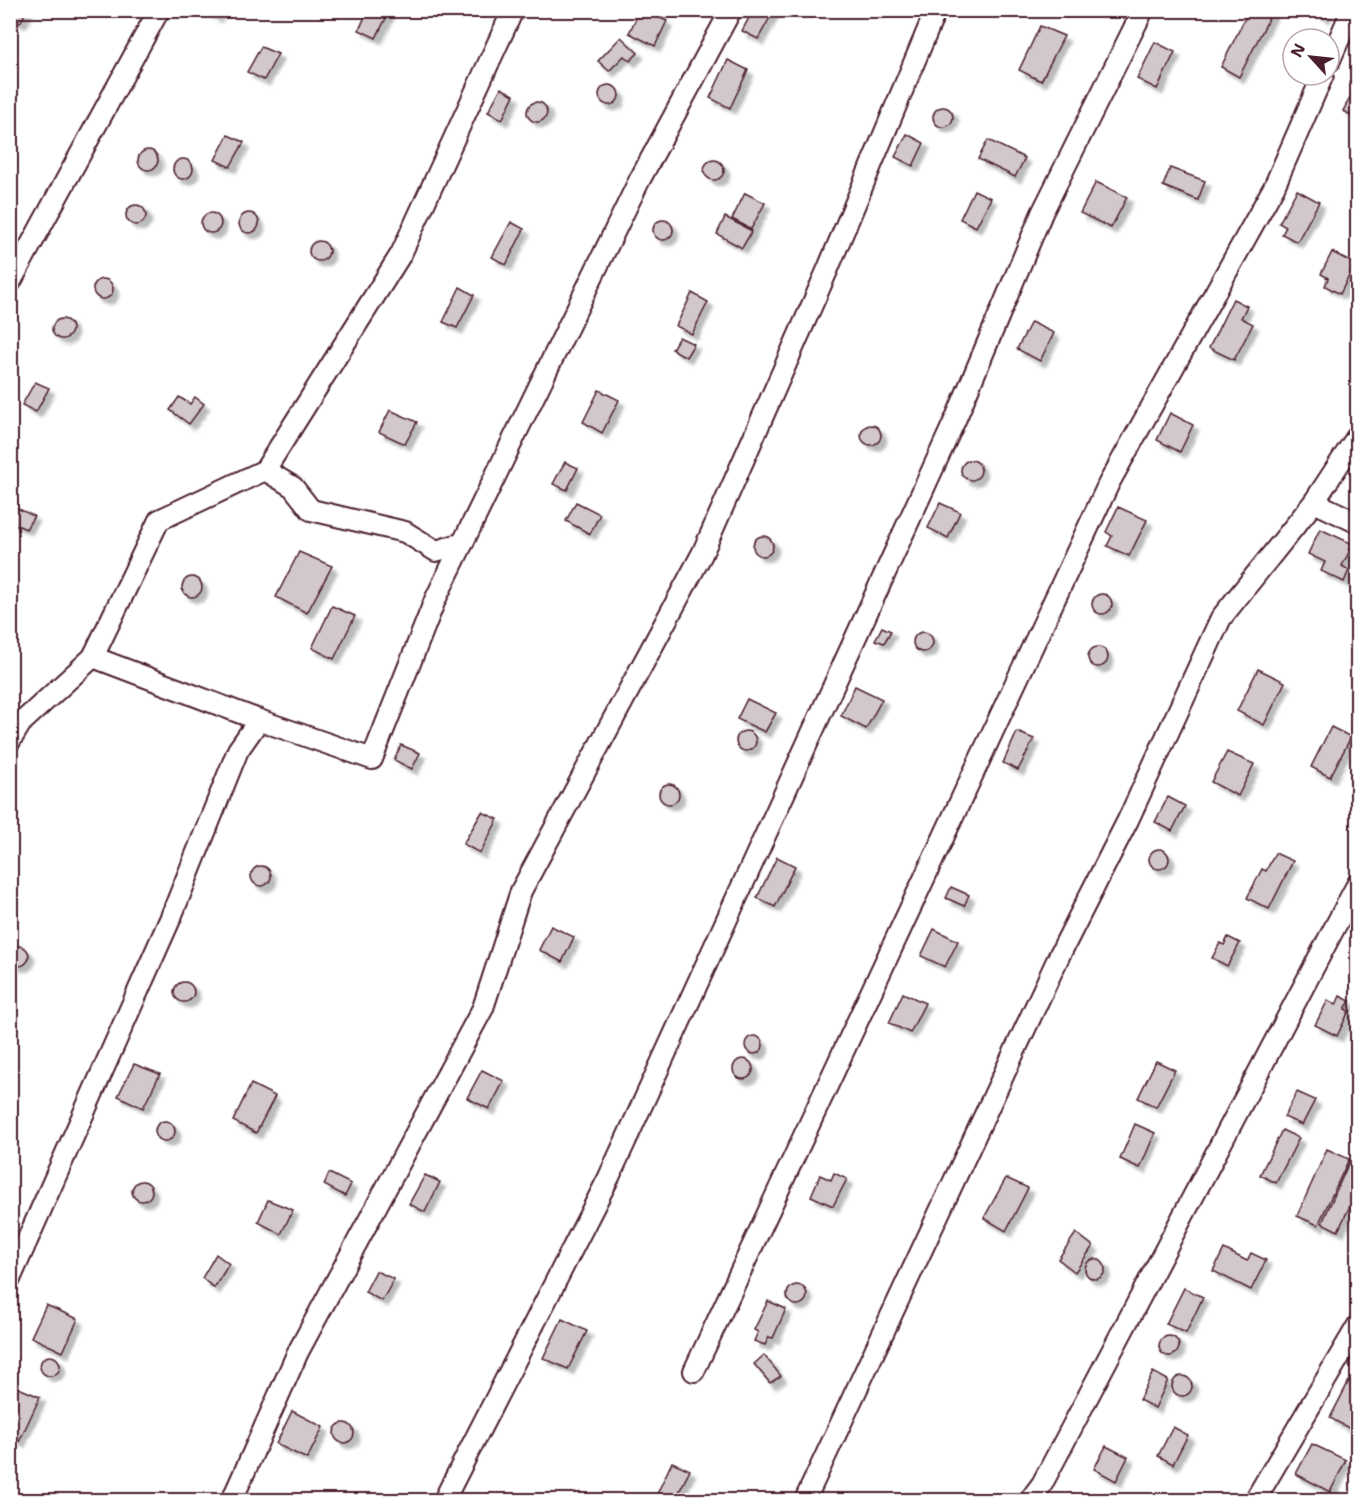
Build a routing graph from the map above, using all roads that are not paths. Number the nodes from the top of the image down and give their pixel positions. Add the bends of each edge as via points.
1 (159, 10) edge
2 (513, 10) edge
3 (731, 10) edge
4 (936, 10) edge
5 (1143, 10) edge
6 (1352, 10) edge
7 (1341, 35) edge
8 (1318, 87) edge
9 (10, 283) edge
10 (1358, 435) edge
11 (265, 470) junction
12 (1314, 502) junction
13 (1358, 523) edge
14 (463, 543) junction
15 (93, 657) junction
16 (259, 720) junction
17 (10, 741) edge
18 (1358, 883) edge
19 (10, 1279) edge
20 (1358, 1325) edge
21 (694, 1371) dead end
22 (232, 1500) edge
23 (444, 1500) edge
24 (805, 1500) edge
25 (1030, 1500) edge
26 (1255, 1500) edge

1 - 9 street
2 - 11 street via 400,254
3 - 14 street via 639,181
4 - 22 street via 827,271 702,554 521,891 483,1008 298,1352
5 - 23 street via 1042,213 956,418 609,1177
6 - 7 street
8 - 21 street via 1274,187 1109,483
10 - 12 street
11 - 14 street via 293,487 311,510 405,532 436,551
11 - 15 street via 159,520
12 - 13 street
12 - 24 street via 1221,618
14 - 16 street via 435,600 372,759
15 - 16 street
15 - 17 street via 21,723
16 - 19 street via 238,750 171,917
18 - 25 street via 1042,1485
20 - 26 street

